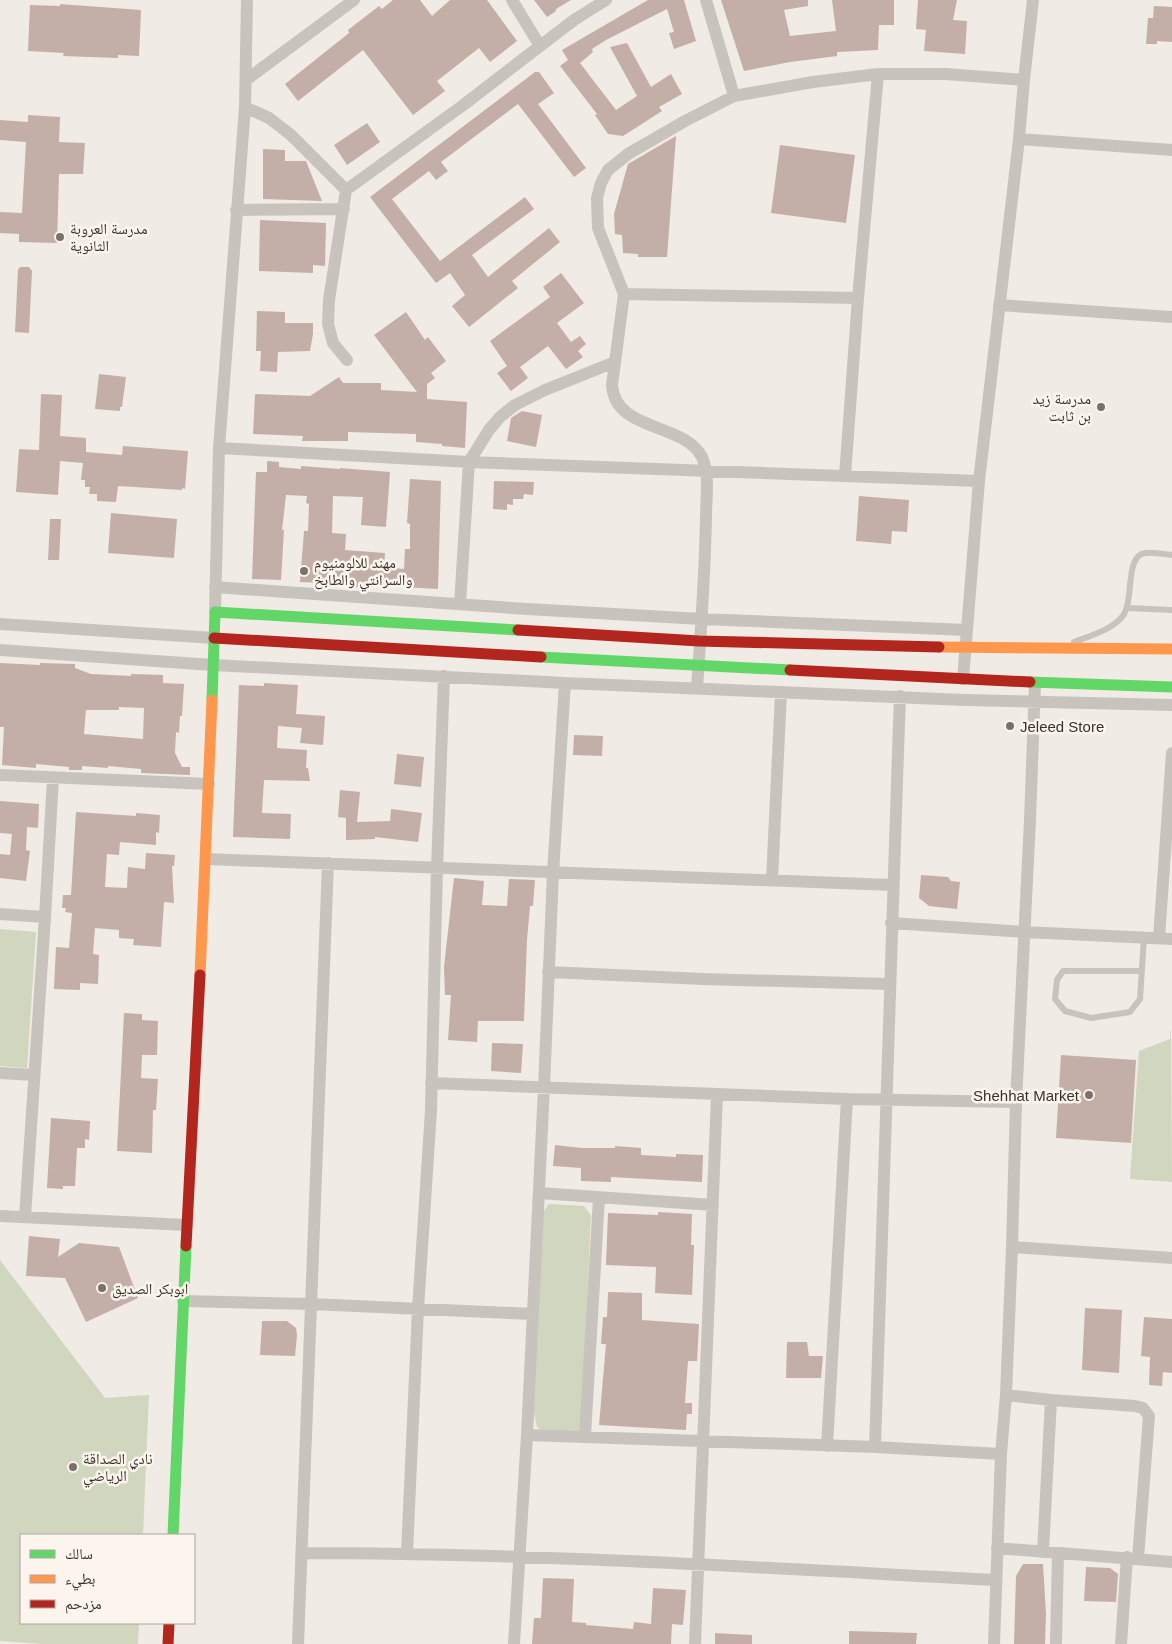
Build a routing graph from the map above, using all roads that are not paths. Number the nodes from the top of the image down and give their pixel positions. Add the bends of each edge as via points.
1 (247, 0) edge
2 (354, 0) edge
3 (512, 0) edge
4 (606, 0) edge
5 (706, 0) edge
6 (1033, 0) edge
7 (540, 46) junction
8 (878, 74) junction
9 (246, 80) junction
10 (1024, 80) junction
11 (734, 96) junction
12 (245, 107) junction
13 (1019, 139) junction
14 (1172, 150) edge
15 (346, 190) junction
16 (344, 209) junction
17 (236, 210) junction
18 (624, 294) junction
19 (858, 298) junction
20 (999, 305) junction
21 (1172, 317) edge
22 (347, 360) dead end
23 (615, 362) junction
24 (219, 448) junction
25 (469, 462) junction
26 (707, 471) junction
27 (845, 476) junction
28 (979, 481) junction
29 (1172, 555) edge
30 (215, 587) junction
31 (460, 604) junction
32 (1128, 608) junction
33 (1172, 610) edge
34 (215, 612) junction
35 (701, 619) junction
36 (0, 624) edge
37 (967, 630) junction
38 (214, 638) junction
39 (699, 641) junction
40 (966, 648) junction
41 (1058, 649) junction
42 (0, 650) edge
43 (1172, 650) edge
44 (213, 665) junction
45 (698, 666) junction
46 (444, 676) junction
47 (963, 679) junction
48 (1035, 682) junction
49 (565, 683) junction
50 (1172, 687) edge
51 (697, 688) junction
52 (781, 693) junction
53 (900, 696) junction
54 (1034, 702) junction
55 (1172, 706) edge
56 (1172, 753) edge
57 (0, 774) edge
58 (53, 778) junction
59 (209, 784) junction
60 (206, 860) junction
61 (328, 863) junction
62 (437, 868) junction
63 (553, 873) junction
64 (772, 880) junction
65 (892, 885) junction
66 (0, 914) edge
67 (45, 917) junction
68 (891, 922) junction
69 (1024, 932) junction
70 (1144, 937) junction
71 (1166, 939) edge
72 (1142, 971) junction
73 (548, 972) junction
74 (889, 984) junction
75 (0, 1073) edge
76 (34, 1075) junction
77 (431, 1083) junction
78 (544, 1087) junction
79 (717, 1095) junction
80 (848, 1099) junction
81 (887, 1099) junction
82 (1016, 1102) junction
83 (539, 1193) junction
84 (599, 1198) junction
85 (713, 1205) junction
86 (0, 1216) edge
87 (25, 1217) junction
88 (187, 1225) junction
89 (1012, 1248) junction
90 (1172, 1258) edge
91 (183, 1301) junction
92 (311, 1304) junction
93 (418, 1309) junction
94 (532, 1314) junction
95 (1006, 1395) junction
96 (1050, 1400) junction
97 (527, 1435) junction
98 (585, 1436) junction
99 (702, 1441) junction
100 (827, 1446) junction
101 (875, 1446) junction
102 (1001, 1454) junction
103 (173, 1534) edge
104 (997, 1548) junction
105 (1043, 1552) junction
106 (302, 1553) junction
107 (407, 1553) junction
108 (1058, 1553) junction
109 (520, 1558) junction
110 (1133, 1558) junction
111 (1172, 1562) edge
112 (697, 1564) junction
113 (996, 1580) junction
114 (169, 1624) edge
115 (168, 1644) edge
116 (298, 1644) edge
117 (514, 1644) edge
118 (695, 1644) edge
119 (994, 1644) edge
120 (1056, 1644) edge
121 (1121, 1644) edge

1 - 9 street
2 - 9 street
3 - 7 street
4 - 7 street
5 - 11 street
6 - 10 street
7 - 15 street
8 - 10 street via 946,74
8 - 11 street
8 - 19 street
9 - 12 street
10 - 13 street
11 - 18 street via 628,154 608,170 597,198 598,228
12 - 15 street via 269,118 291,135
12 - 17 street
13 - 14 street
13 - 20 street
15 - 16 street
16 - 17 street
16 - 22 street via 328,324 333,343
17 - 24 street
18 - 19 street
18 - 23 street
19 - 27 street
20 - 21 street
20 - 28 street
23 - 25 street via 516,405 489,430
23 - 26 street via 612,396 616,404 638,420 696,448
24 - 25 street
24 - 30 street
25 - 26 street
25 - 31 street
26 - 27 street
26 - 35 street
27 - 28 street
28 - 37 street
29 - 32 lane via 1144,553 1136,559 1131,570
30 - 31 street
30 - 34 street
31 - 35 street
32 - 33 lane
32 - 41 lane via 1122,618 1111,626
34 - 38 street
34 - 39 street
35 - 37 street
35 - 39 street
36 - 38 street
37 - 40 street
38 - 44 street
38 - 45 street
39 - 40 street
39 - 45 street
40 - 41 street
40 - 47 street
41 - 43 street
42 - 44 street
44 - 46 street
44 - 59 street
45 - 47 street
45 - 51 street
46 - 49 street
46 - 62 street
47 - 48 street
48 - 50 street
48 - 54 street
49 - 51 street
49 - 63 street
51 - 52 street
52 - 53 street
52 - 64 street
53 - 54 street
53 - 65 street
54 - 55 street
54 - 69 street
56 - 71 street
57 - 58 street
58 - 59 street
58 - 67 street
59 - 60 street
60 - 61 street
60 - 88 street
61 - 62 street
61 - 92 street
62 - 63 street
62 - 77 street
63 - 64 street
63 - 73 street
64 - 65 street
65 - 68 street
66 - 67 street
67 - 76 street
68 - 69 street
68 - 74 street
69 - 70 street
69 - 82 street
70 - 71 street
70 - 72 lane
72 - 72 lane via 1140,999 1130,1012 1091,1018 1065,1011 1055,999 1057,980 1063,971
73 - 74 street
73 - 78 street
74 - 81 street
75 - 76 street
76 - 87 street
77 - 78 street
77 - 93 street
78 - 79 street
78 - 83 street
79 - 80 street
79 - 85 street
80 - 81 street
80 - 100 street
81 - 82 street
81 - 101 street
82 - 89 street
83 - 84 street
83 - 94 street
84 - 85 street
84 - 98 street
85 - 99 street
86 - 87 street
87 - 88 street
88 - 91 street
89 - 90 street
89 - 95 street
91 - 92 street
91 - 103 street
92 - 93 street
92 - 106 street
93 - 94 street
93 - 107 street
94 - 97 street
95 - 96 street
95 - 102 street
96 - 105 street
96 - 110 street via 1135,1406 1143,1408 1149,1416
97 - 98 street
97 - 109 street
98 - 99 street
99 - 100 street
99 - 112 street
100 - 101 street
101 - 102 street
102 - 104 street
104 - 105 street
104 - 113 street
105 - 108 street
106 - 107 street
106 - 116 street
107 - 109 street
108 - 110 street
108 - 120 street
109 - 112 street
109 - 117 street
110 - 111 street
110 - 121 street
112 - 113 street
112 - 118 street
113 - 119 street
114 - 115 street

